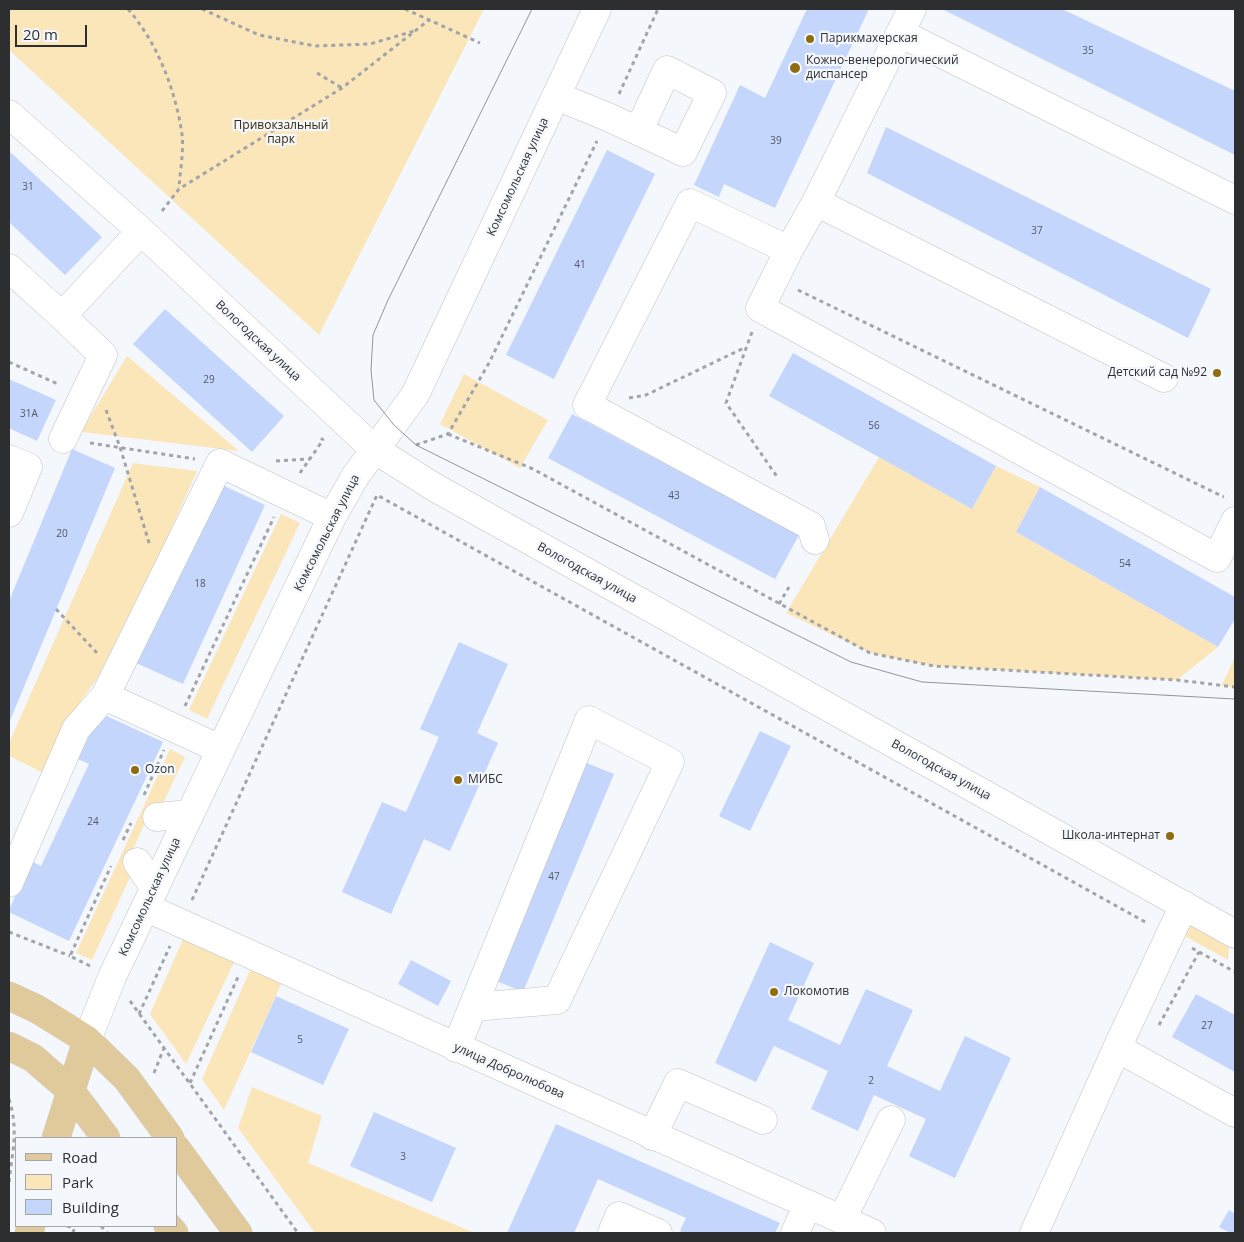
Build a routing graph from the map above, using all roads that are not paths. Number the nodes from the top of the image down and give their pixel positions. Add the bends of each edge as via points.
1 (597, 9) edge
2 (912, 9) edge
3 (900, 33) junction
4 (556, 96) junction
5 (9, 114) edge
6 (639, 130) dead end
7 (1235, 200) edge
8 (816, 202) junction
9 (141, 231) junction
10 (789, 250) junction
11 (9, 268) edge
12 (62, 316) junction
13 (1164, 378) dead end
14 (63, 439) road end
15 (374, 449) junction
16 (9, 459) edge
17 (1231, 510) edge
18 (9, 513) edge
19 (332, 517) junction
20 (815, 540) dead end
21 (111, 685) junction
22 (220, 749) junction
23 (190, 814) junction
24 (157, 817) dead end
25 (137, 862) dead end
26 (9, 883) edge
27 (151, 898) junction
28 (1184, 905) junction
29 (1235, 934) edge
30 (9, 996) edge
31 (474, 1007) junction
32 (87, 1040) junction
33 (9, 1046) edge
34 (456, 1048) junction
35 (1117, 1048) junction
36 (70, 1090) junction
37 (1235, 1113) edge
38 (763, 1120) dead end
39 (891, 1120) dead end
40 (652, 1136) junction
41 (56, 1137) edge
42 (105, 1137) edge
43 (169, 1137) edge
44 (178, 1151) edge
45 (808, 1204) junction
46 (842, 1220) junction
47 (238, 1233) edge
48 (612, 1233) edge
49 (658, 1233) edge
50 (795, 1233) edge
51 (872, 1233) edge
52 (1034, 1233) edge

1 - 4 street, Комсомольская улица
2 - 3 street
3 - 7 street
3 - 8 street
4 - 6 street
4 - 15 street, Комсомольская улица via 415,395
5 - 9 street, Вологодская улица
8 - 10 street
8 - 13 street
9 - 12 street
9 - 15 street, Вологодская улица
10 - 17 street via 760,308 1217,558
10 - 20 street via 690,203 616,357 587,406 811,526
11 - 12 street
12 - 14 street via 103,355
15 - 19 street, Комсомольская улица
15 - 28 street, Вологодская улица via 442,492
16 - 18 street via 28,467
19 - 21 street via 220,463
19 - 22 street, Комсомольская улица
21 - 22 street
21 - 26 street via 76,729
22 - 23 street, Комсомольская улица
23 - 24 street
23 - 27 street, Комсомольская улица
25 - 27 street
27 - 32 street, Комсомольская улица via 112,977
27 - 34 street, улица Добролюбова via 181,923
28 - 29 street, Вологодская улица
28 - 35 street
30 - 32 main road
31 - 31 street via 557,1000 670,762 589,720
31 - 34 street
32 - 36 main road
32 - 43 main road via 127,1079
33 - 36 main road via 33,1058
34 - 40 street, улица Добролюбова
35 - 37 street
35 - 52 street
36 - 41 main road
36 - 42 main road
38 - 40 street via 678,1083
39 - 46 street
40 - 45 street, улица Добролюбова
44 - 47 main road
45 - 46 street, улица Добролюбова
45 - 50 street
46 - 51 street, улица Добролюбова
48 - 49 street via 619,1216

